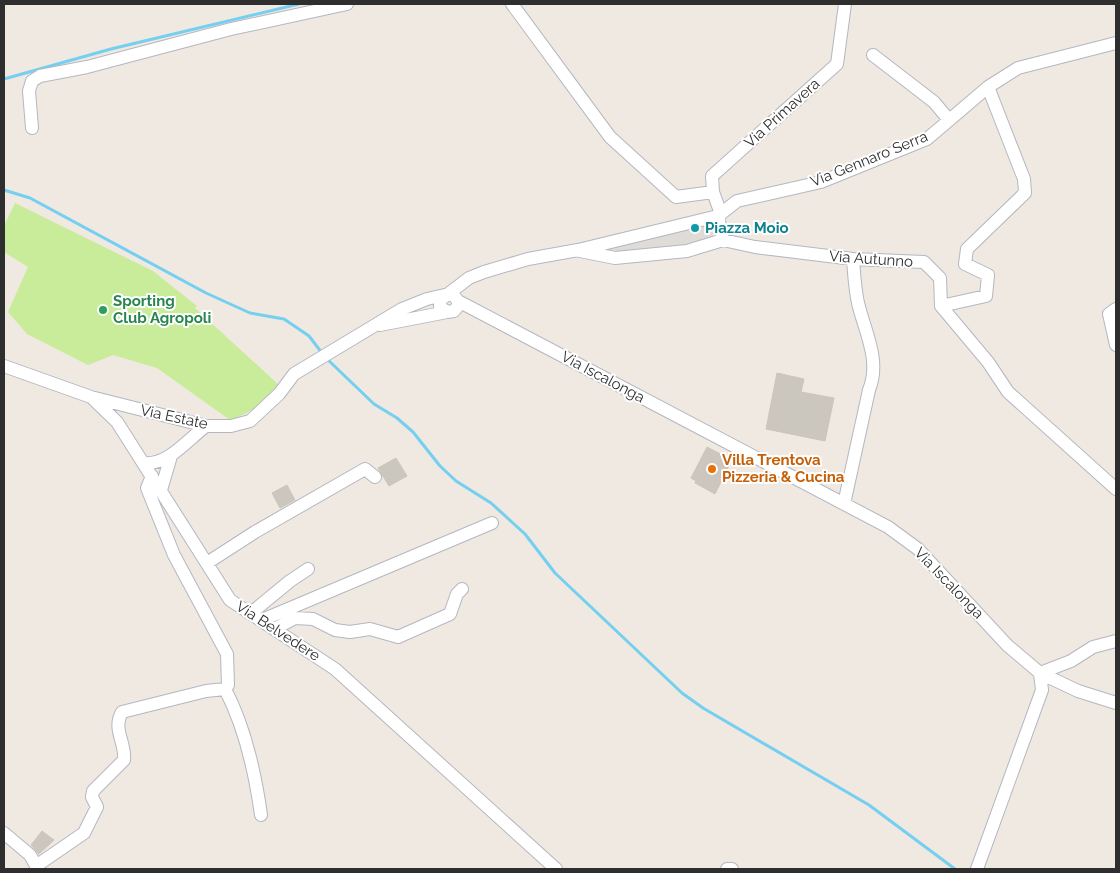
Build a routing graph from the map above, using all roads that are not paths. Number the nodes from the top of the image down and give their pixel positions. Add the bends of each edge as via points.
1 (346, 4) edge
2 (512, 4) edge
3 (845, 4) edge
4 (1116, 43) edge
5 (873, 55) dead end
6 (988, 87) junction
7 (949, 120) junction
8 (32, 128) dead end
9 (713, 192) junction
10 (720, 215) junction
11 (723, 240) junction
12 (578, 250) junction
13 (852, 260) junction
14 (452, 302) junction
15 (941, 306) junction
16 (1116, 309) edge
17 (373, 327) junction
18 (1116, 345) edge
19 (4, 366) edge
20 (91, 397) junction
21 (206, 426) junction
22 (171, 456) junction
23 (143, 463) junction
24 (152, 476) junction
25 (375, 477) dead end
26 (1116, 489) edge
27 (161, 490) junction
28 (844, 504) junction
29 (492, 522) dead end
30 (207, 563) junction
31 (308, 570) dead end
32 (462, 589) dead end
33 (256, 617) junction
34 (274, 629) junction
35 (1116, 641) edge
36 (1040, 674) junction
37 (225, 689) junction
38 (1116, 703) edge
39 (261, 815) dead end
40 (4, 833) edge
41 (37, 868) edge
42 (556, 869) edge
43 (727, 869) edge
44 (732, 869) edge
45 (977, 869) edge

1 - 8 street via 40,76 32,81 29,91
2 - 9 street via 610,137 676,197
3 - 9 street, Via Primavera via 837,64 712,176
4 - 6 street, Via Gennaro Serra via 1018,68
5 - 7 street via 926,96
6 - 7 street, Via Gennaro Serra
6 - 15 street via 1024,179 1025,193 967,249 965,264 988,275 986,296
7 - 10 street, Via Gennaro Serra via 927,139 821,182 737,201
9 - 10 street
10 - 11 street
10 - 12 street, Via Gennaro Serra
11 - 12 street, Via Autunno via 687,251 614,258
11 - 13 street, Via Autunno
12 - 14 street, Via Estate via 528,259 484,272
13 - 15 street, Via Autunno via 924,262 940,278
13 - 28 street via 874,377
14 - 17 street, Via Estate
14 - 17 street, Via Estate via 427,299 402,309
14 - 28 street, Via Iscalonga via 478,311
15 - 26 street via 988,362 1008,392
16 - 18 street via 1109,314
17 - 21 street, Via Estate via 294,374 279,394 250,421 231,426
19 - 20 street, Via Belvedere
20 - 21 street, Via Estate
20 - 23 street, Via Belvedere via 117,422
21 - 22 street
22 - 23 street via 153,464
22 - 27 street
23 - 24 street, Via Belvedere
24 - 27 street, Via Belvedere
24 - 37 street via 146,488 174,555 227,654 229,673
25 - 30 street via 365,469
27 - 30 street, Via Belvedere
28 - 36 street, Via Iscalonga via 888,527 918,549 1007,645
29 - 33 street
30 - 33 street, Via Belvedere via 230,600
31 - 33 street via 284,586
32 - 34 street via 450,614 398,637 370,629 335,630 313,619 295,618
33 - 34 street, Via Belvedere
34 - 42 street, Via Belvedere via 335,668
35 - 36 street via 1093,647
36 - 38 street, Via Iscalonga
36 - 45 street via 1042,690
37 - 39 street via 245,741 258,788
37 - 41 street via 122,712 118,729 125,751 124,760 93,791 97,808 84,833
40 - 41 street via 30,855
43 - 44 street

